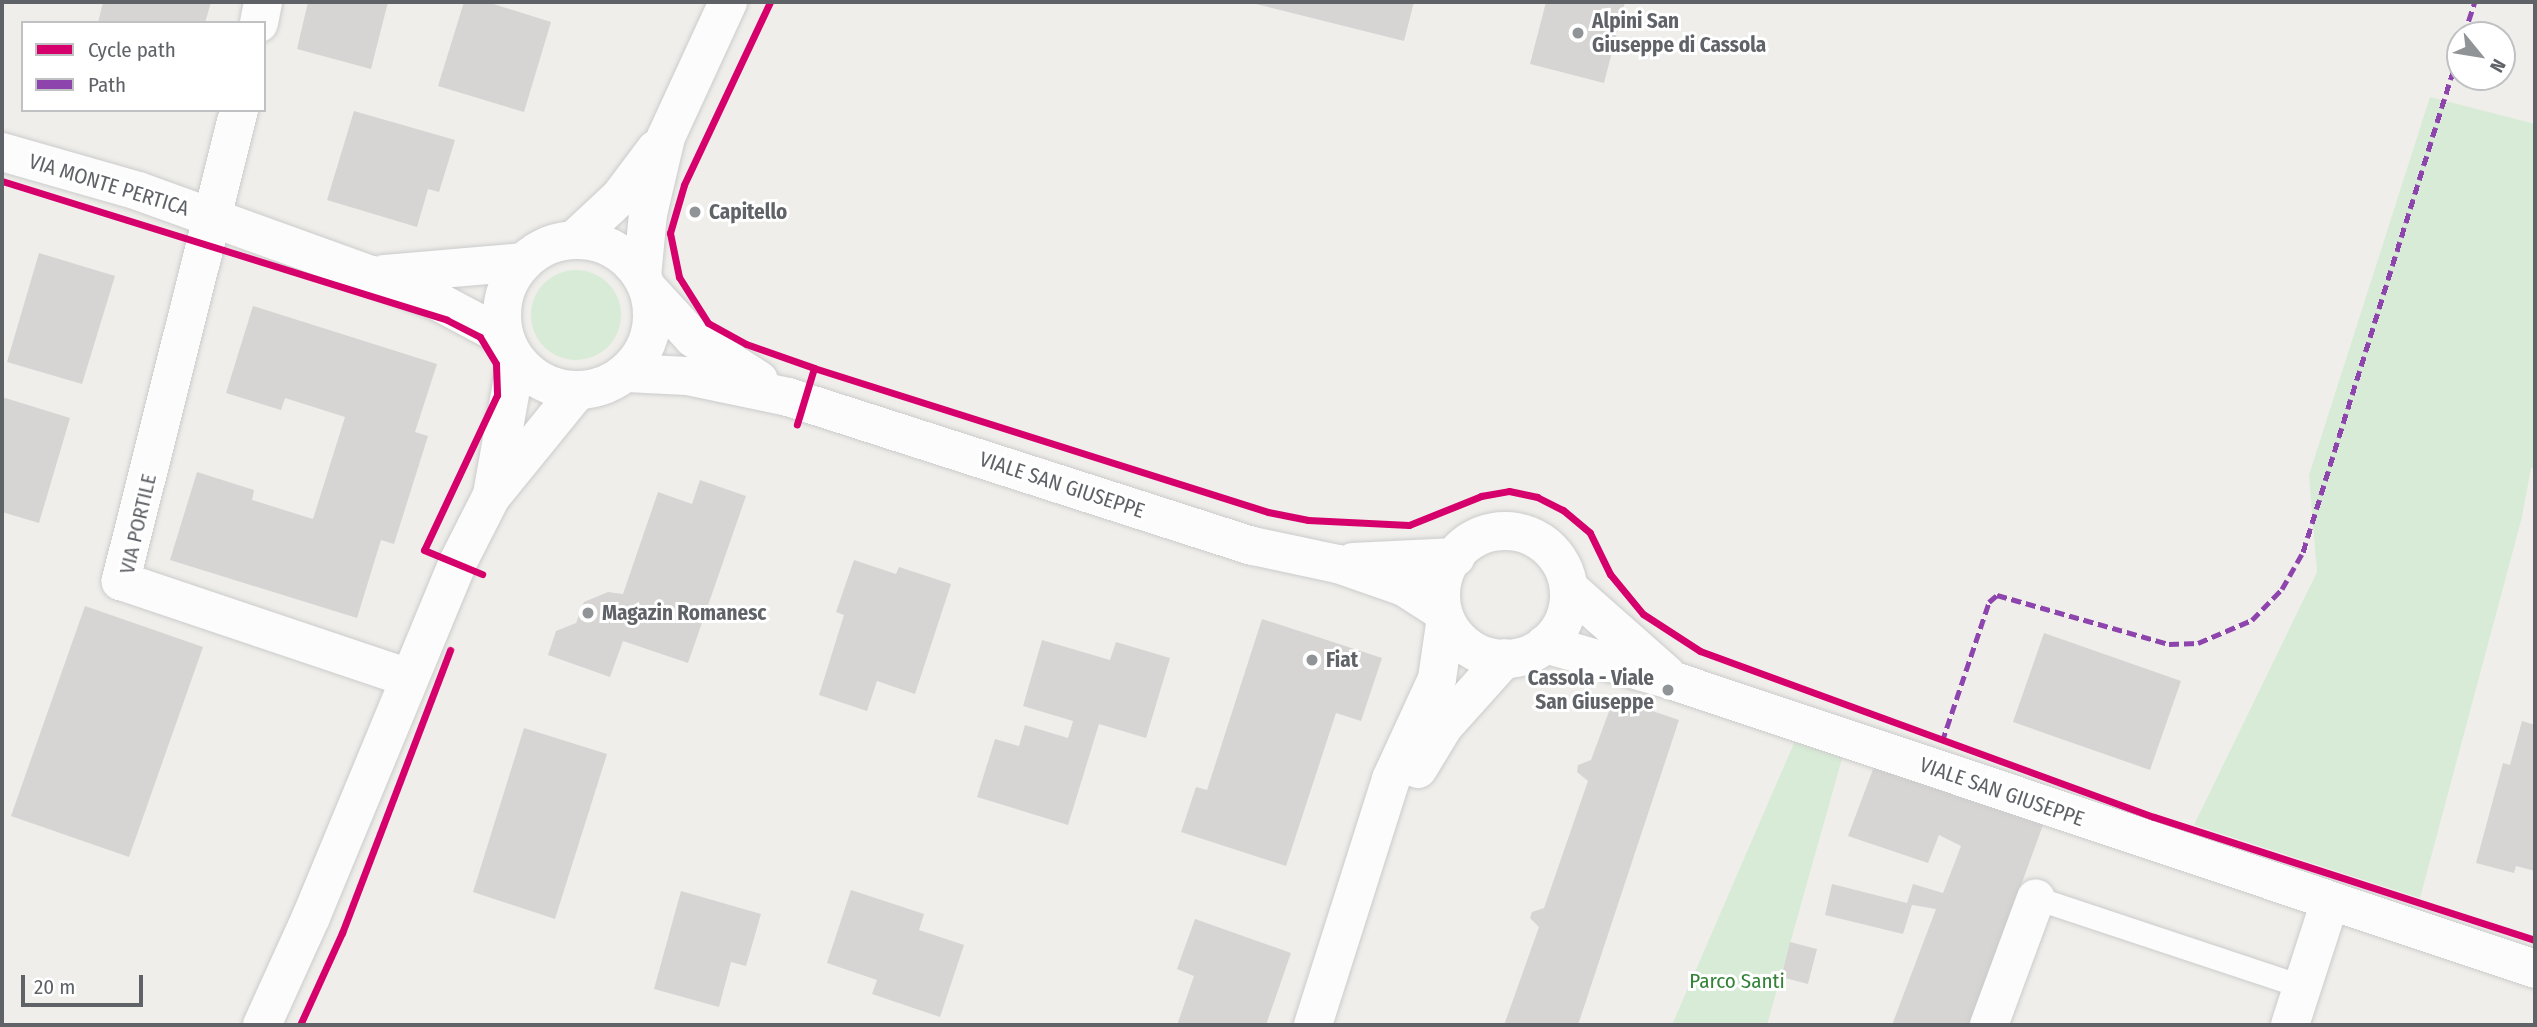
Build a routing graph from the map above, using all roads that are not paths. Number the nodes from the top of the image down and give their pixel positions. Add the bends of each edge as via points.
1 (263, 2) edge
2 (728, 2) edge
3 (259, 21) edge
4 (239, 112) edge
5 (666, 137) junction
6 (2, 152) edge
7 (215, 218) junction
8 (575, 239) junction
9 (523, 262) junction
10 (371, 275) junction
11 (646, 284) junction
12 (508, 348) junction
13 (627, 373) junction
14 (577, 391) junction
15 (788, 397) junction
16 (491, 497) junction
17 (1455, 557) junction
18 (1338, 564) junction
19 (1571, 590) junction
20 (1443, 617) junction
21 (1545, 644) junction
22 (1505, 659) junction
23 (407, 677) junction
24 (1674, 681) junction
25 (1372, 850) junction
26 (2036, 898) joint
27 (2330, 901) junction
28 (2535, 969) edge
29 (2302, 988) junction
30 (261, 1025) edge
31 (1313, 1025) edge
32 (1989, 1025) edge
33 (2290, 1025) edge

1 - 3 main road
2 - 5 main road
4 - 7 main road, VIA MONTE PERTICA
5 - 8 main road via 620,197
5 - 11 main road via 648,214
6 - 7 main road, VIA MONTE PERTICA
7 - 10 main road, VIA MONTE PERTICA
7 - 23 main road, VIA PORTILE via 121,581
8 - 9 main road via 539,250
8 - 11 main road via 618,251
9 - 10 main road, VIA MONTE PERTICA
9 - 12 main road via 503,300
10 - 12 main road, VIA MONTE PERTICA via 438,301
11 - 13 main road via 651,328 646,345
11 - 15 main road, VIALE SAN GIUSEPPE via 693,338
12 - 14 main road via 544,382
12 - 16 main road
13 - 14 main road via 595,389
13 - 15 main road, VIALE SAN GIUSEPPE via 687,376
14 - 16 main road
15 - 18 main road, VIALE SAN GIUSEPPE via 1253,546
16 - 23 main road
17 - 18 main road, VIALE SAN GIUSEPPE
17 - 19 main road, VIALE SAN GIUSEPPE via 1479,536 1510,529 1543,543 1555,555
17 - 20 main road, VIALE SAN GIUSEPPE via 1439,594
18 - 20 main road, VIALE SAN GIUSEPPE via 1404,587
19 - 21 main road via 1568,615
19 - 24 main road, VIALE SAN GIUSEPPE
20 - 22 main road, VIALE SAN GIUSEPPE via 1461,642 1480,654
20 - 25 main road via 1437,678 1391,779
21 - 22 main road
21 - 24 main road, VIALE SAN GIUSEPPE
22 - 25 main road via 1444,726
23 - 30 main road via 311,917
24 - 27 main road, VIALE SAN GIUSEPPE
25 - 31 main road
26 - 29 lane
26 - 32 main road
27 - 28 main road, VIALE SAN GIUSEPPE
27 - 29 main road
29 - 33 main road

